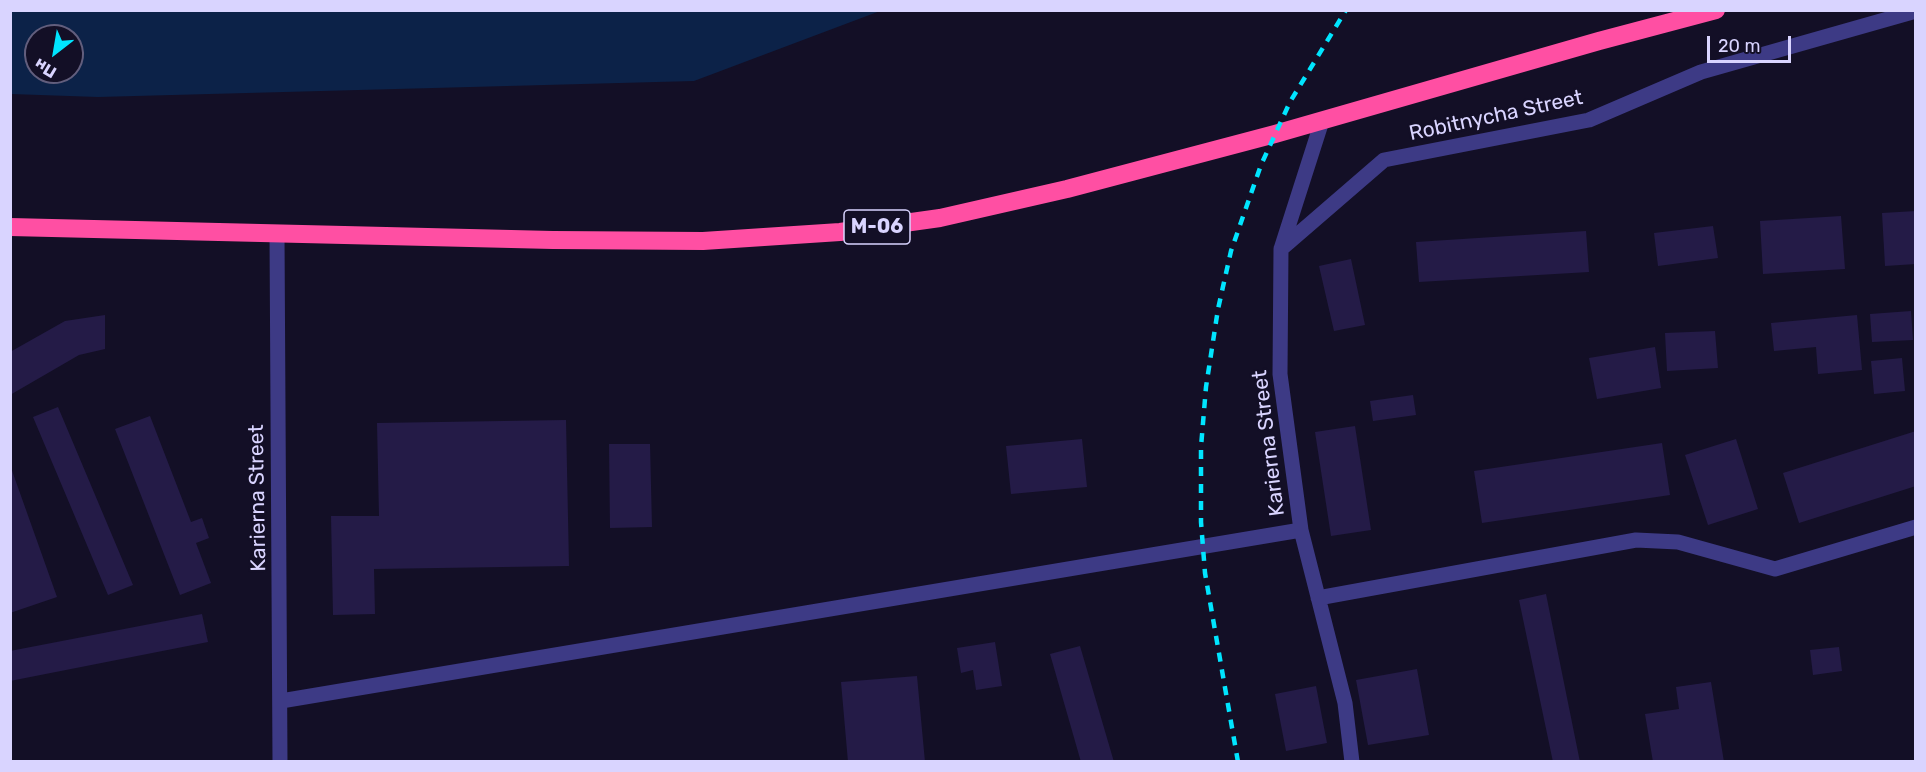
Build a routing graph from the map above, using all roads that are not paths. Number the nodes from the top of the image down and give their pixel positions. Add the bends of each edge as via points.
1 (1716, 10) edge
2 (1916, 11) edge
3 (1322, 121) junction
4 (10, 227) edge
5 (277, 234) junction
6 (1281, 249) junction
7 (1916, 526) edge
8 (1300, 530) junction
9 (1318, 598) junction
10 (281, 701) junction
11 (280, 762) edge
12 (1352, 762) edge

1 - 3 highway, М-06
2 - 6 street, Robitnycha Street via 1701,72 1589,120 1384,160
3 - 5 highway, М-06 via 1067,189 940,218 840,232 703,241
3 - 6 street, Karierna Street
4 - 5 highway, М-06
5 - 10 street, Karierna Street
6 - 8 street, Karierna Street via 1280,374
7 - 9 street via 1775,569 1678,542 1636,540
8 - 9 street, Karierna Street
8 - 10 street
9 - 12 street, Karierna Street via 1345,703
10 - 11 street, Karierna Street

